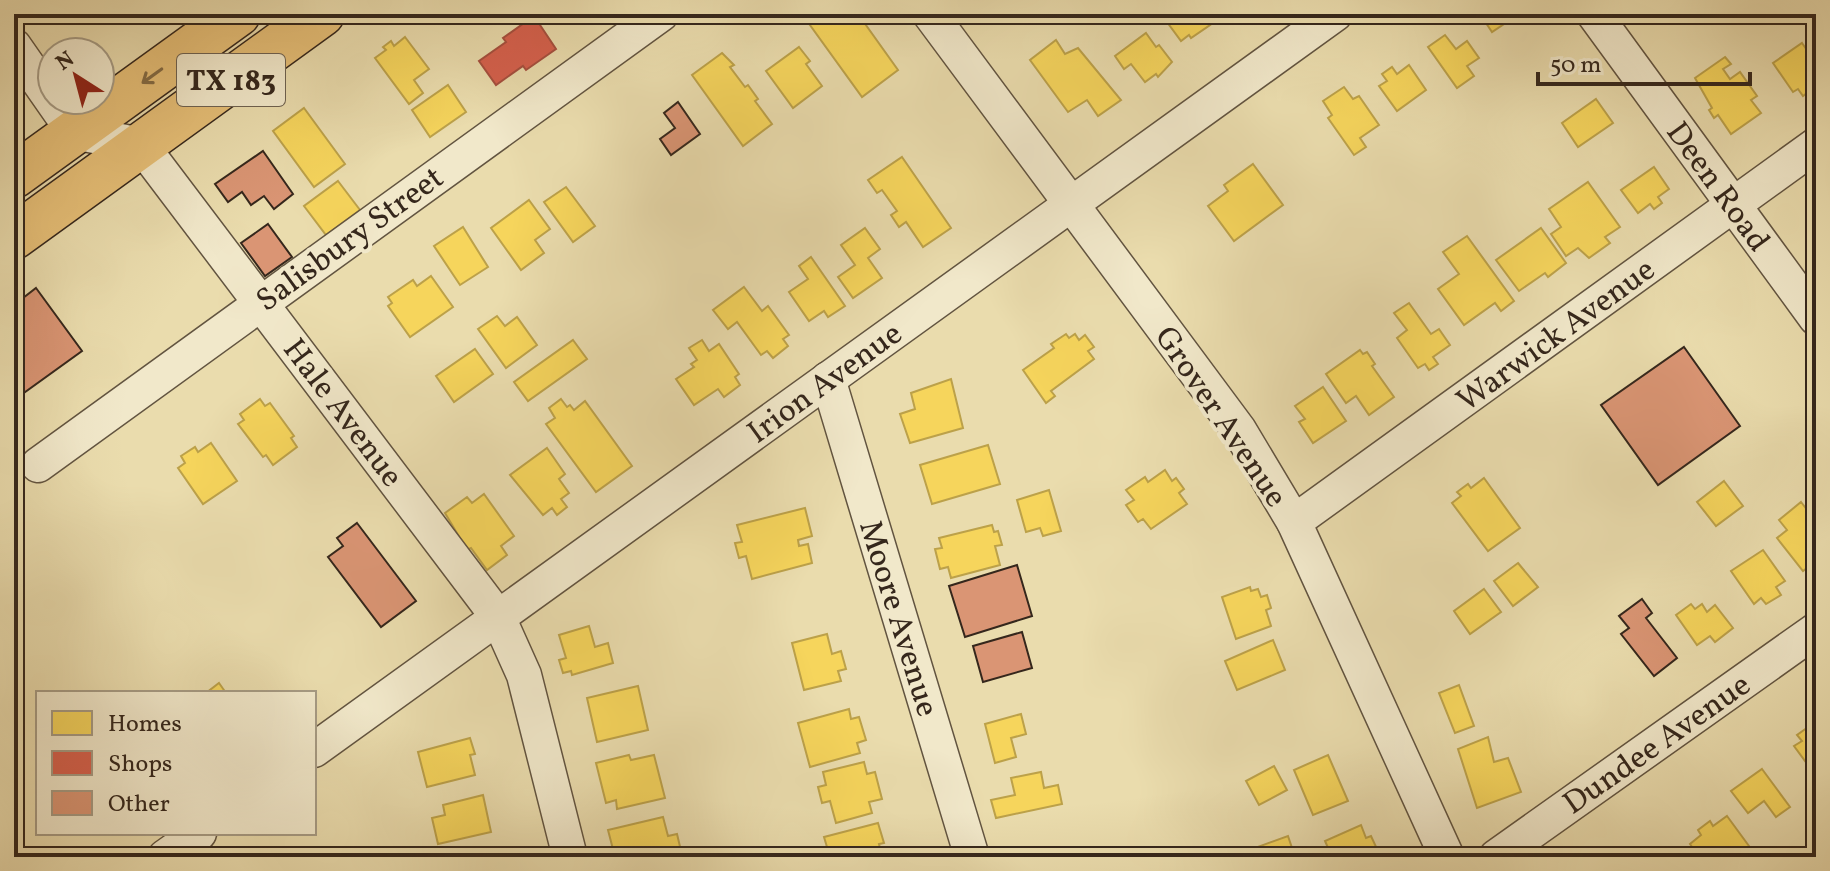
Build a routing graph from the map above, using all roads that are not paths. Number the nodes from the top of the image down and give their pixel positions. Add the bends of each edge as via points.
1 (238, 14) edge
2 (322, 14) edge
3 (661, 14) edge
4 (930, 14) edge
5 (1335, 14) edge
6 (1594, 14) edge
7 (14, 46) edge
8 (74, 132) junction
9 (141, 145) junction
10 (1816, 145) edge
11 (14, 176) edge
12 (1071, 204) junction
13 (1733, 205) junction
14 (14, 237) edge
15 (260, 302) junction
16 (1816, 318) edge
17 (828, 379) junction
18 (38, 465) dead end
19 (1294, 522) junction
20 (498, 617) junction
21 (1816, 630) edge
22 (316, 749) edge
23 (570, 857) edge
24 (972, 857) edge
25 (1447, 857) edge
26 (1496, 857) edge

1 -> 8 main road, TX 183
2 - 9 main road, TX 183
3 - 15 street, Salisbury Street
4 - 12 street, Grover Avenue
5 - 12 street, Irion Avenue
6 - 13 street, Deen Road
7 - 8 street
8 - 9 street
8 - 11 main road, TX 183
9 - 14 main road, TX 183
9 - 15 street, Hale Avenue
10 - 13 street, Warwick Avenue
12 - 17 street, Irion Avenue
12 - 19 street, Grover Avenue via 1239,430
13 - 16 street, Deen Road
13 - 19 street, Warwick Avenue
15 - 18 street, Salisbury Street
15 - 20 street, Hale Avenue
17 - 20 street, Irion Avenue
17 - 24 street, Moore Avenue
19 - 25 street, Grover Avenue
20 - 22 street, Irion Avenue
20 - 23 street, Hale Avenue via 524,675
21 - 26 street, Dundee Avenue

